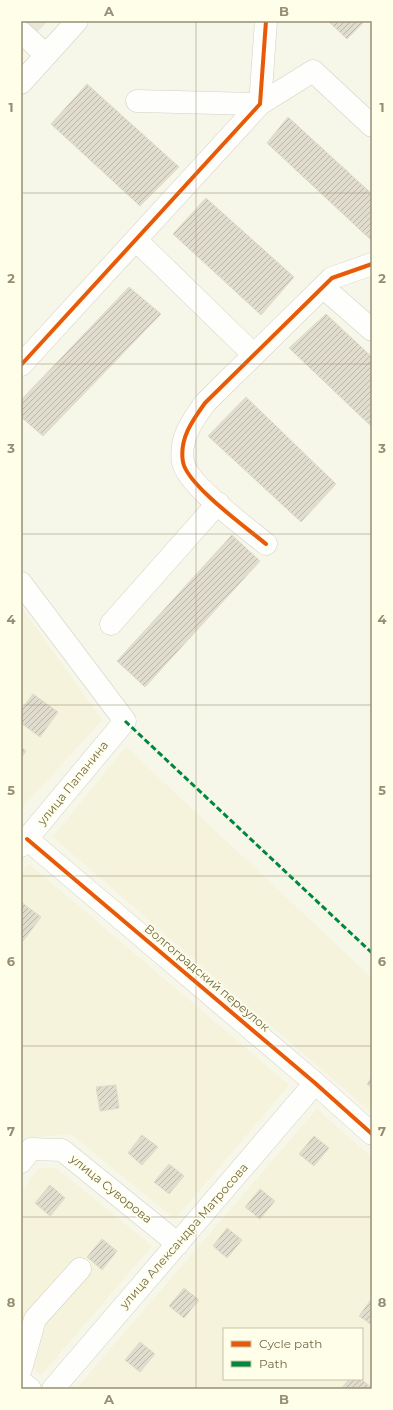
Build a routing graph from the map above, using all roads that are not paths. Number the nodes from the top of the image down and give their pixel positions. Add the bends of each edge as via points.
1 (77, 21) edge
2 (266, 21) edge
3 (21, 32) edge
4 (46, 55) junction
5 (21, 83) edge
6 (137, 101) dead end
7 (260, 104) junction
8 (372, 126) edge
9 (136, 240) junction
10 (372, 264) edge
11 (322, 287) junction
12 (372, 330) edge
13 (254, 355) junction
14 (21, 365) edge
15 (218, 503) junction
16 (266, 544) dead end
17 (21, 583) edge
18 (111, 624) dead end
19 (24, 842) edge
20 (315, 1083) junction
21 (372, 1134) edge
22 (21, 1162) edge
23 (178, 1244) junction
24 (80, 1269) dead end
25 (21, 1369) edge
26 (21, 1382) edge
27 (30, 1389) edge
28 (53, 1389) edge

1 - 4 street
2 - 7 street
3 - 4 street
4 - 5 street
6 - 7 street
7 - 8 street via 313,71
7 - 9 street
9 - 13 street
9 - 14 street
10 - 11 street via 332,278
11 - 12 street
11 - 13 street
13 - 15 street via 204,403 189,424 183,444 183,463 195,484
15 - 16 street
15 - 18 street
17 - 19 street, улица Папанина via 125,721
19 - 20 street, Волгоградский переулок
20 - 21 street, Волгоградский переулок
20 - 23 street, улица Александра Матросова
22 - 23 street, улица Суворова via 31,1150 62,1150
23 - 28 street, улица Александра Матросова
24 - 25 street via 35,1319
26 - 27 street

